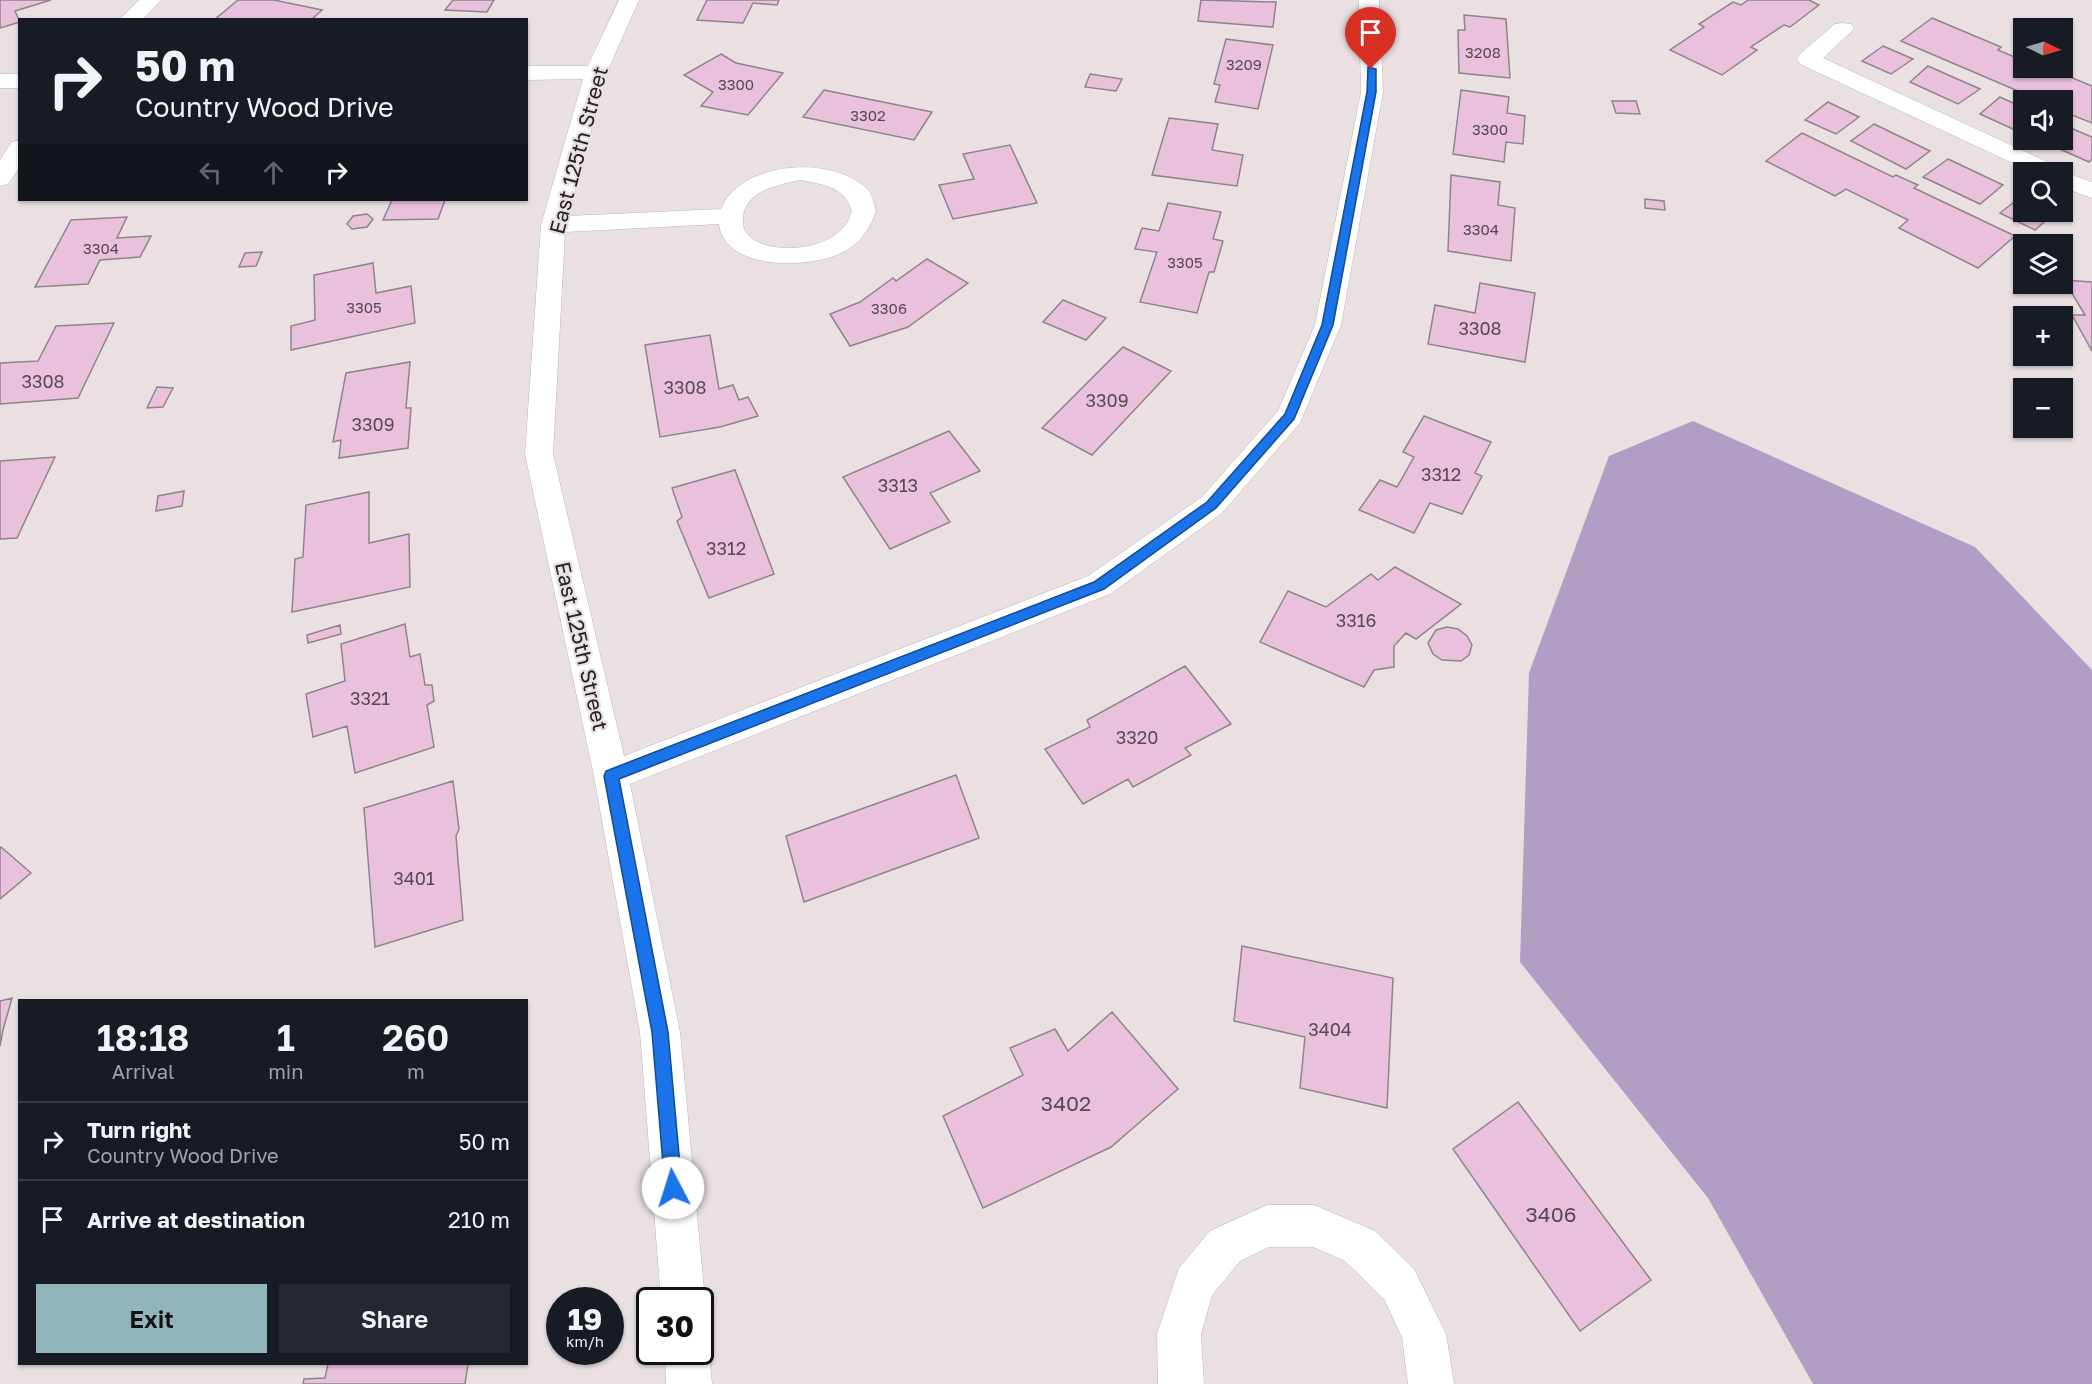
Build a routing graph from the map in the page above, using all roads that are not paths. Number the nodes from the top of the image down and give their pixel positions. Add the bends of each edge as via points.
1 (152, 0) edge
2 (629, 0) edge
3 (1370, 0) edge
4 (131, 18) edge
5 (1844, 29) dead end
6 (596, 72) junction
7 (528, 73) edge
8 (0, 81) edge
9 (18, 81) edge
10 (18, 150) edge
11 (2029, 162) edge
12 (0, 179) edge
13 (2073, 182) edge
14 (2092, 190) edge
15 (729, 216) junction
16 (553, 225) junction
17 (611, 776) junction
18 (681, 1287) edge
19 (688, 1365) edge
20 (690, 1384) edge
21 (1180, 1384) edge
22 (1431, 1384) edge

1 - 4 street
2 - 6 street, East 125th Street
3 - 17 street via 1372,92 1328,325 1290,416 1212,505 1099,585
5 - 11 street via 1808,59
6 - 7 street
6 - 16 street, East 125th Street
8 - 9 street
10 - 12 street
13 - 14 street
15 - 15 street via 732,232 745,246 767,255 793,258 820,254 843,243 859,228 865,212 861,196 847,183 826,175 801,173 753,186 736,200
15 - 16 street
16 - 17 street, East 125th Street via 539,454
17 - 18 street, East 125th Street via 660,1032
19 - 20 street
21 - 22 street via 1179,1334 1194,1283 1225,1246 1267,1226 1314,1226 1360,1246 1399,1284 1424,1334

